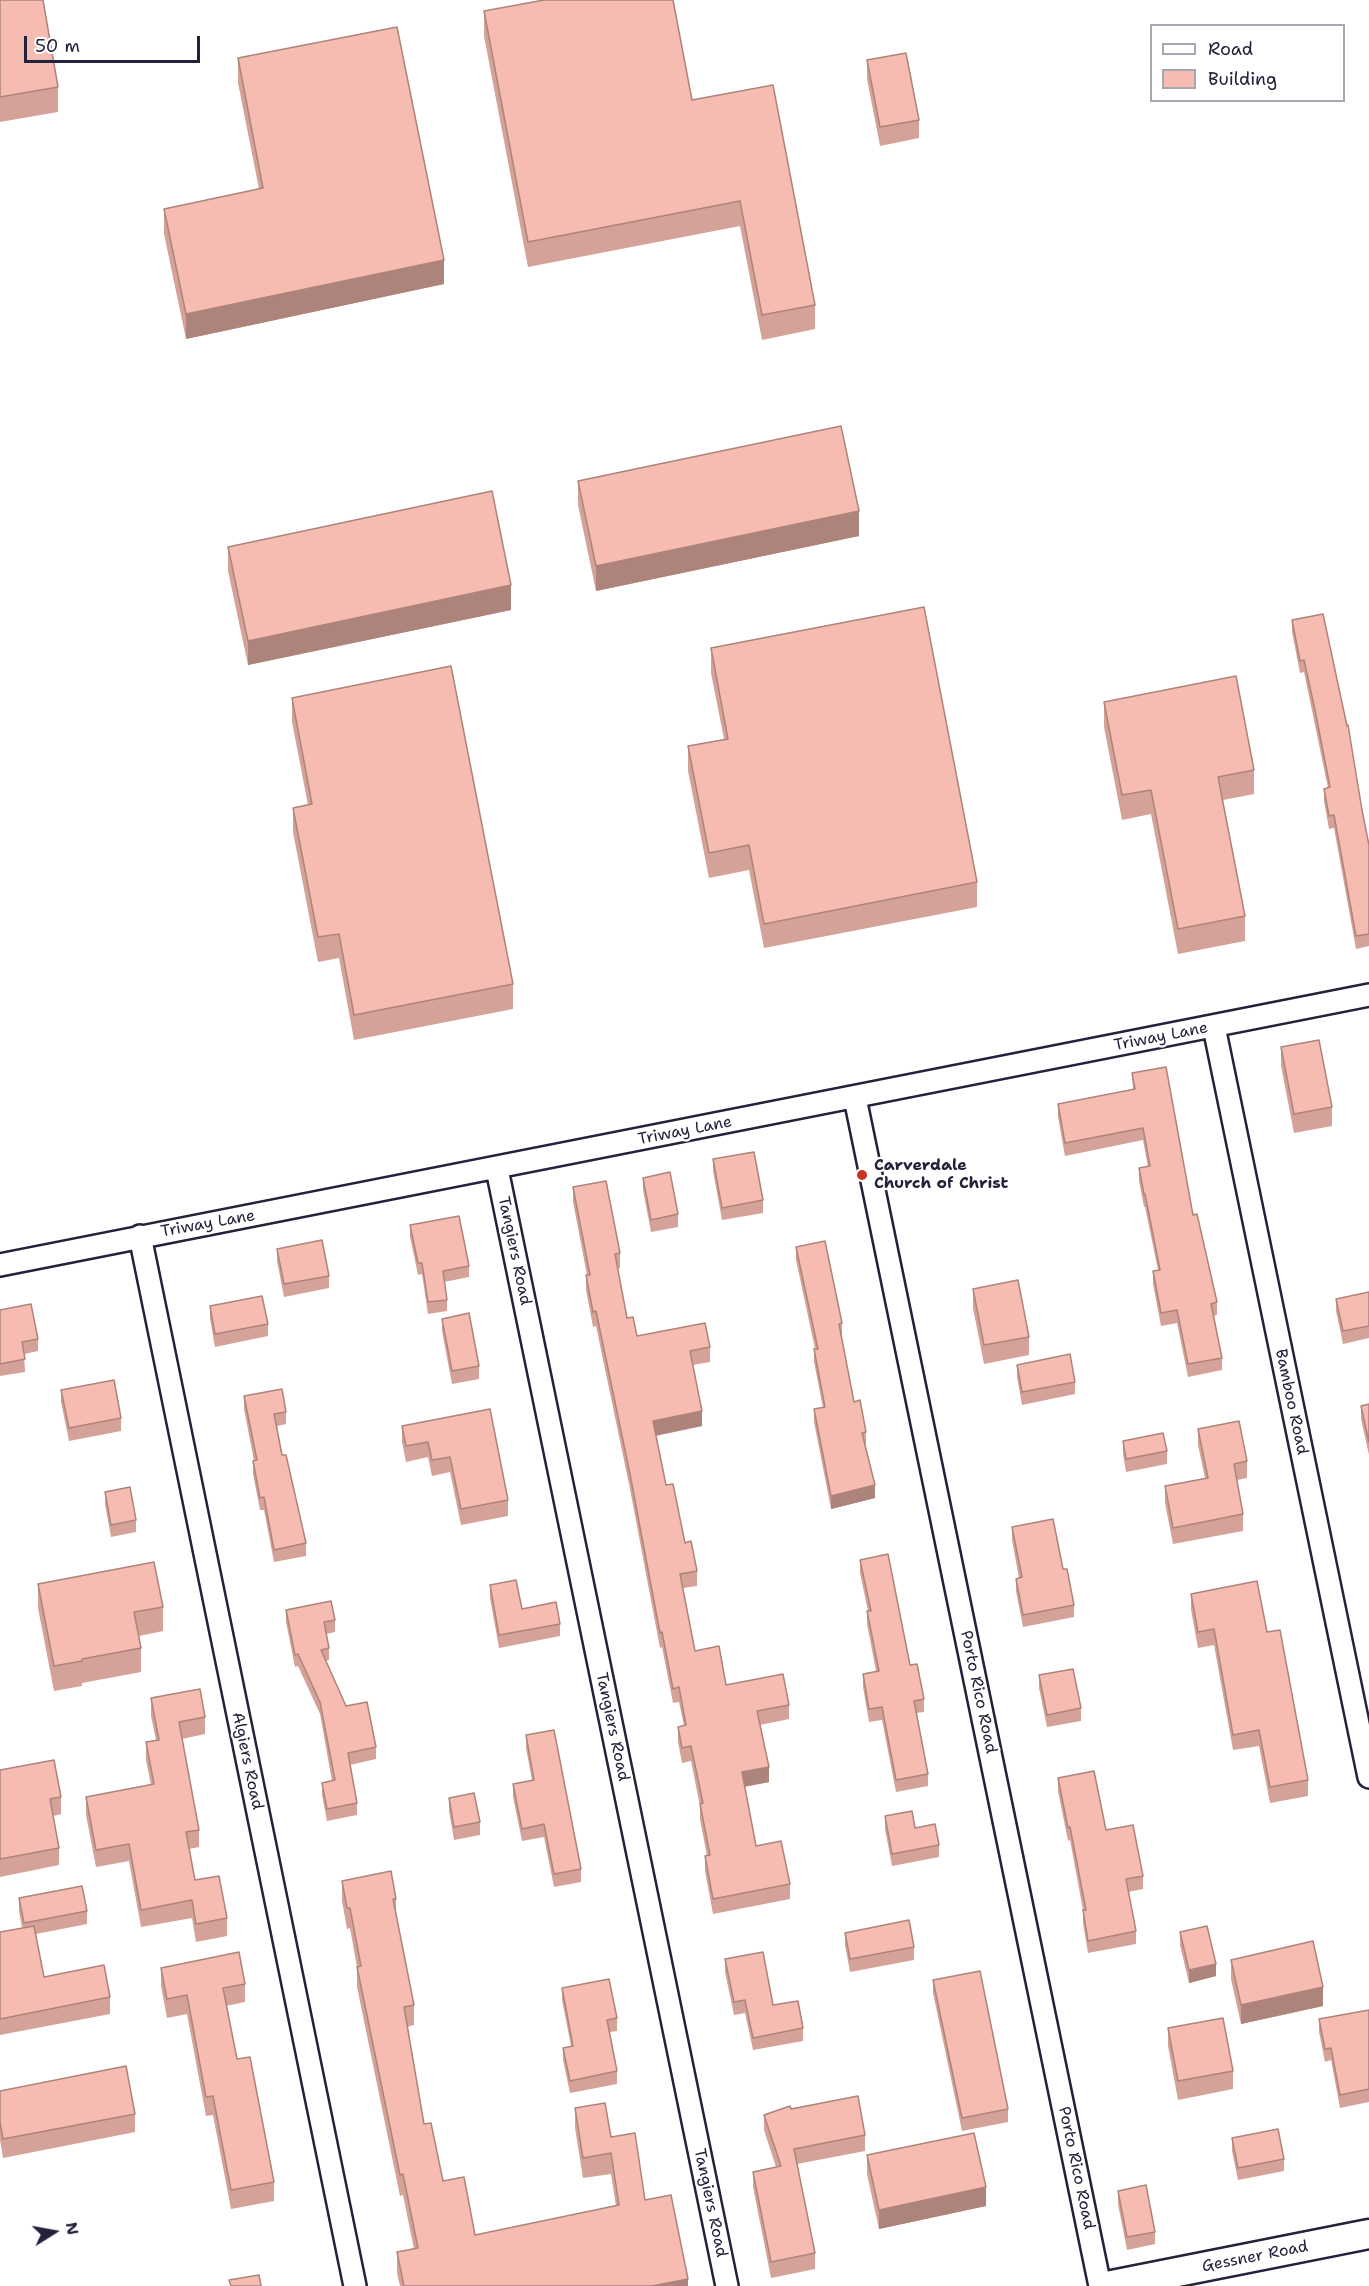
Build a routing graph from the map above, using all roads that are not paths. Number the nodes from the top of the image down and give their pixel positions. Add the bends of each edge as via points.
1 (1369, 995) edge
2 (1214, 1027) junction
3 (855, 1098) junction
4 (497, 1168) junction
5 (140, 1236) junction
6 (0, 1265) edge
7 (1369, 1777) edge
8 (1369, 2234) edge
9 (355, 2286) edge
10 (727, 2286) edge
11 (1100, 2286) edge
12 (1107, 2286) edge

1 - 2 street, Triway Lane
2 - 3 street, Triway Lane
2 - 7 street, Bamboo Road
3 - 4 street, Triway Lane
3 - 11 street, Porto Rico Road
4 - 5 street, Triway Lane
4 - 10 street, Tangiers Road
5 - 6 street, Triway Lane
5 - 9 street, Algiers Road
8 - 12 main road, Gessner Road

